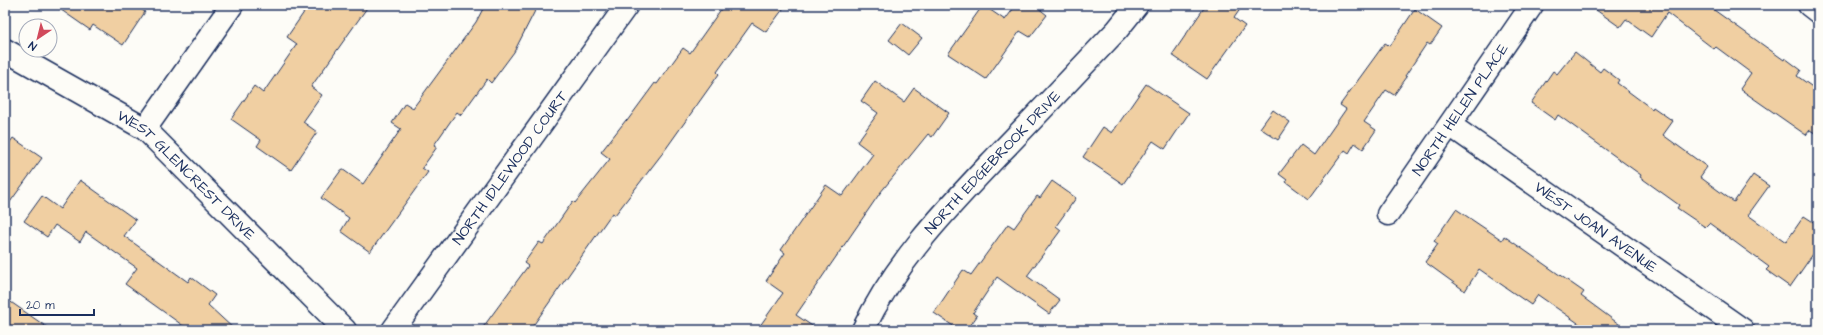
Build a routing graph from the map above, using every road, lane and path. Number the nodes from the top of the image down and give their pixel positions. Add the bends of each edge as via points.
1 (232, 5) edge
2 (627, 5) edge
3 (1138, 5) edge
4 (1532, 5) edge
5 (1809, 5) edge
6 (1818, 12) edge
7 (5, 50) edge
8 (1450, 125) junction
9 (145, 130) junction
10 (1388, 214) dead end
11 (345, 330) edge
12 (394, 330) edge
13 (863, 330) edge
14 (1743, 330) edge

1 - 9 street
2 - 12 street, NORTH IDLEWOOD COURT
3 - 13 street, NORTH EDGEBROOK DRIVE via 904,259
4 - 8 street, NORTH HELEN PLACE
5 - 6 street
7 - 9 street, WEST GLENCREST DRIVE
8 - 10 street, NORTH HELEN PLACE
8 - 14 street, WEST JOAN AVENUE
9 - 11 street, WEST GLENCREST DRIVE

